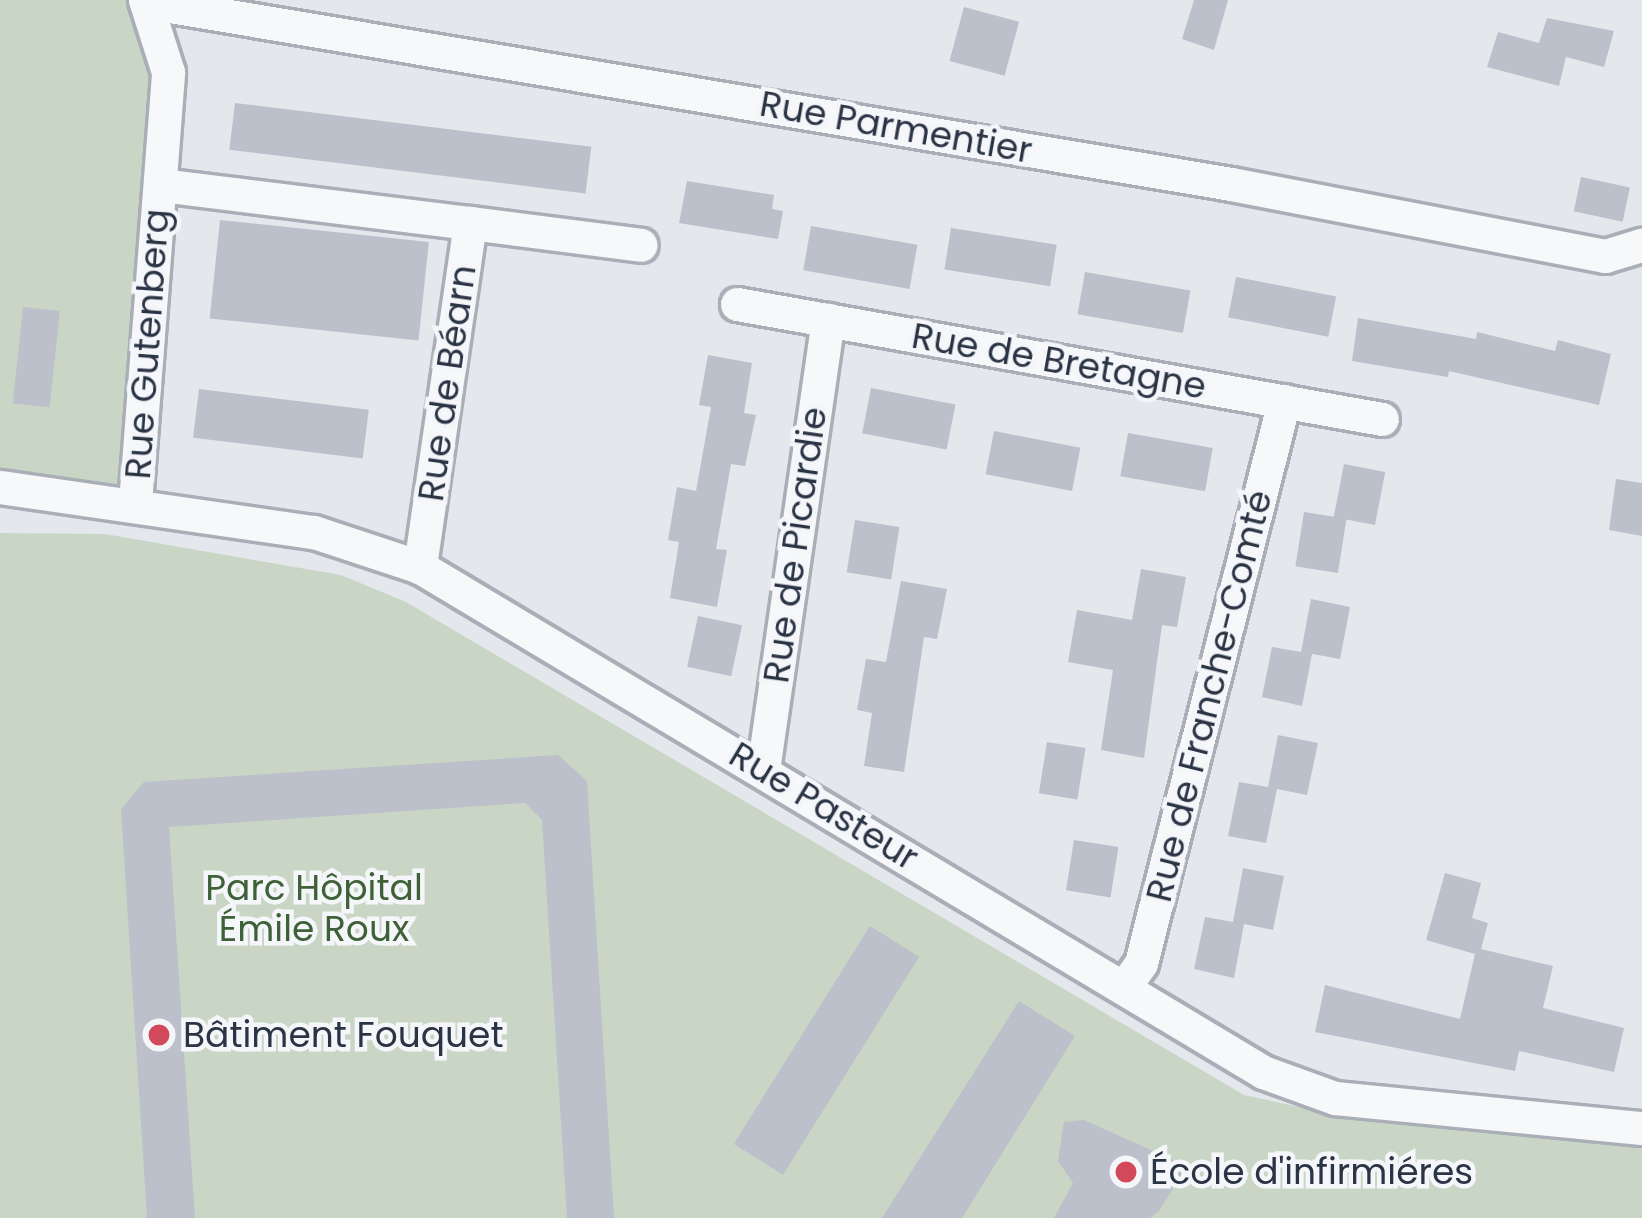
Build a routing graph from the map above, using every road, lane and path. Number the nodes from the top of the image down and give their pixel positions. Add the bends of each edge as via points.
1 (146, 1) edge
2 (160, 185) junction
3 (470, 223) junction
4 (641, 245) dead end
5 (1642, 245) edge
6 (736, 304) dead end
7 (828, 320) junction
8 (1284, 401) junction
9 (1382, 418) dead end
10 (0, 487) edge
11 (135, 503) junction
12 (420, 567) junction
13 (763, 770) junction
14 (1125, 986) junction
15 (1642, 1128) edge

1 - 2 street, Rue Gutenberg via 168,72
1 - 5 street, Rue Parmentier via 1231,184 1605,256
2 - 3 street, Rue de Béarn
2 - 11 street, Rue Gutenberg
3 - 4 street
3 - 12 street, Rue de Béarn
6 - 7 street, Rue de Bretagne
7 - 8 street, Rue de Bretagne
7 - 13 street, Rue de Picardie
8 - 9 street, Rue de Bretagne
8 - 14 street, Rue de Franche-Comté via 1141,963
10 - 11 street, Rue Pasteur
11 - 12 street, Rue Pasteur via 314,532
12 - 13 street, Rue Pasteur
13 - 14 street, Rue Pasteur
14 - 15 street, Rue Pasteur via 1263,1072 1335,1098

